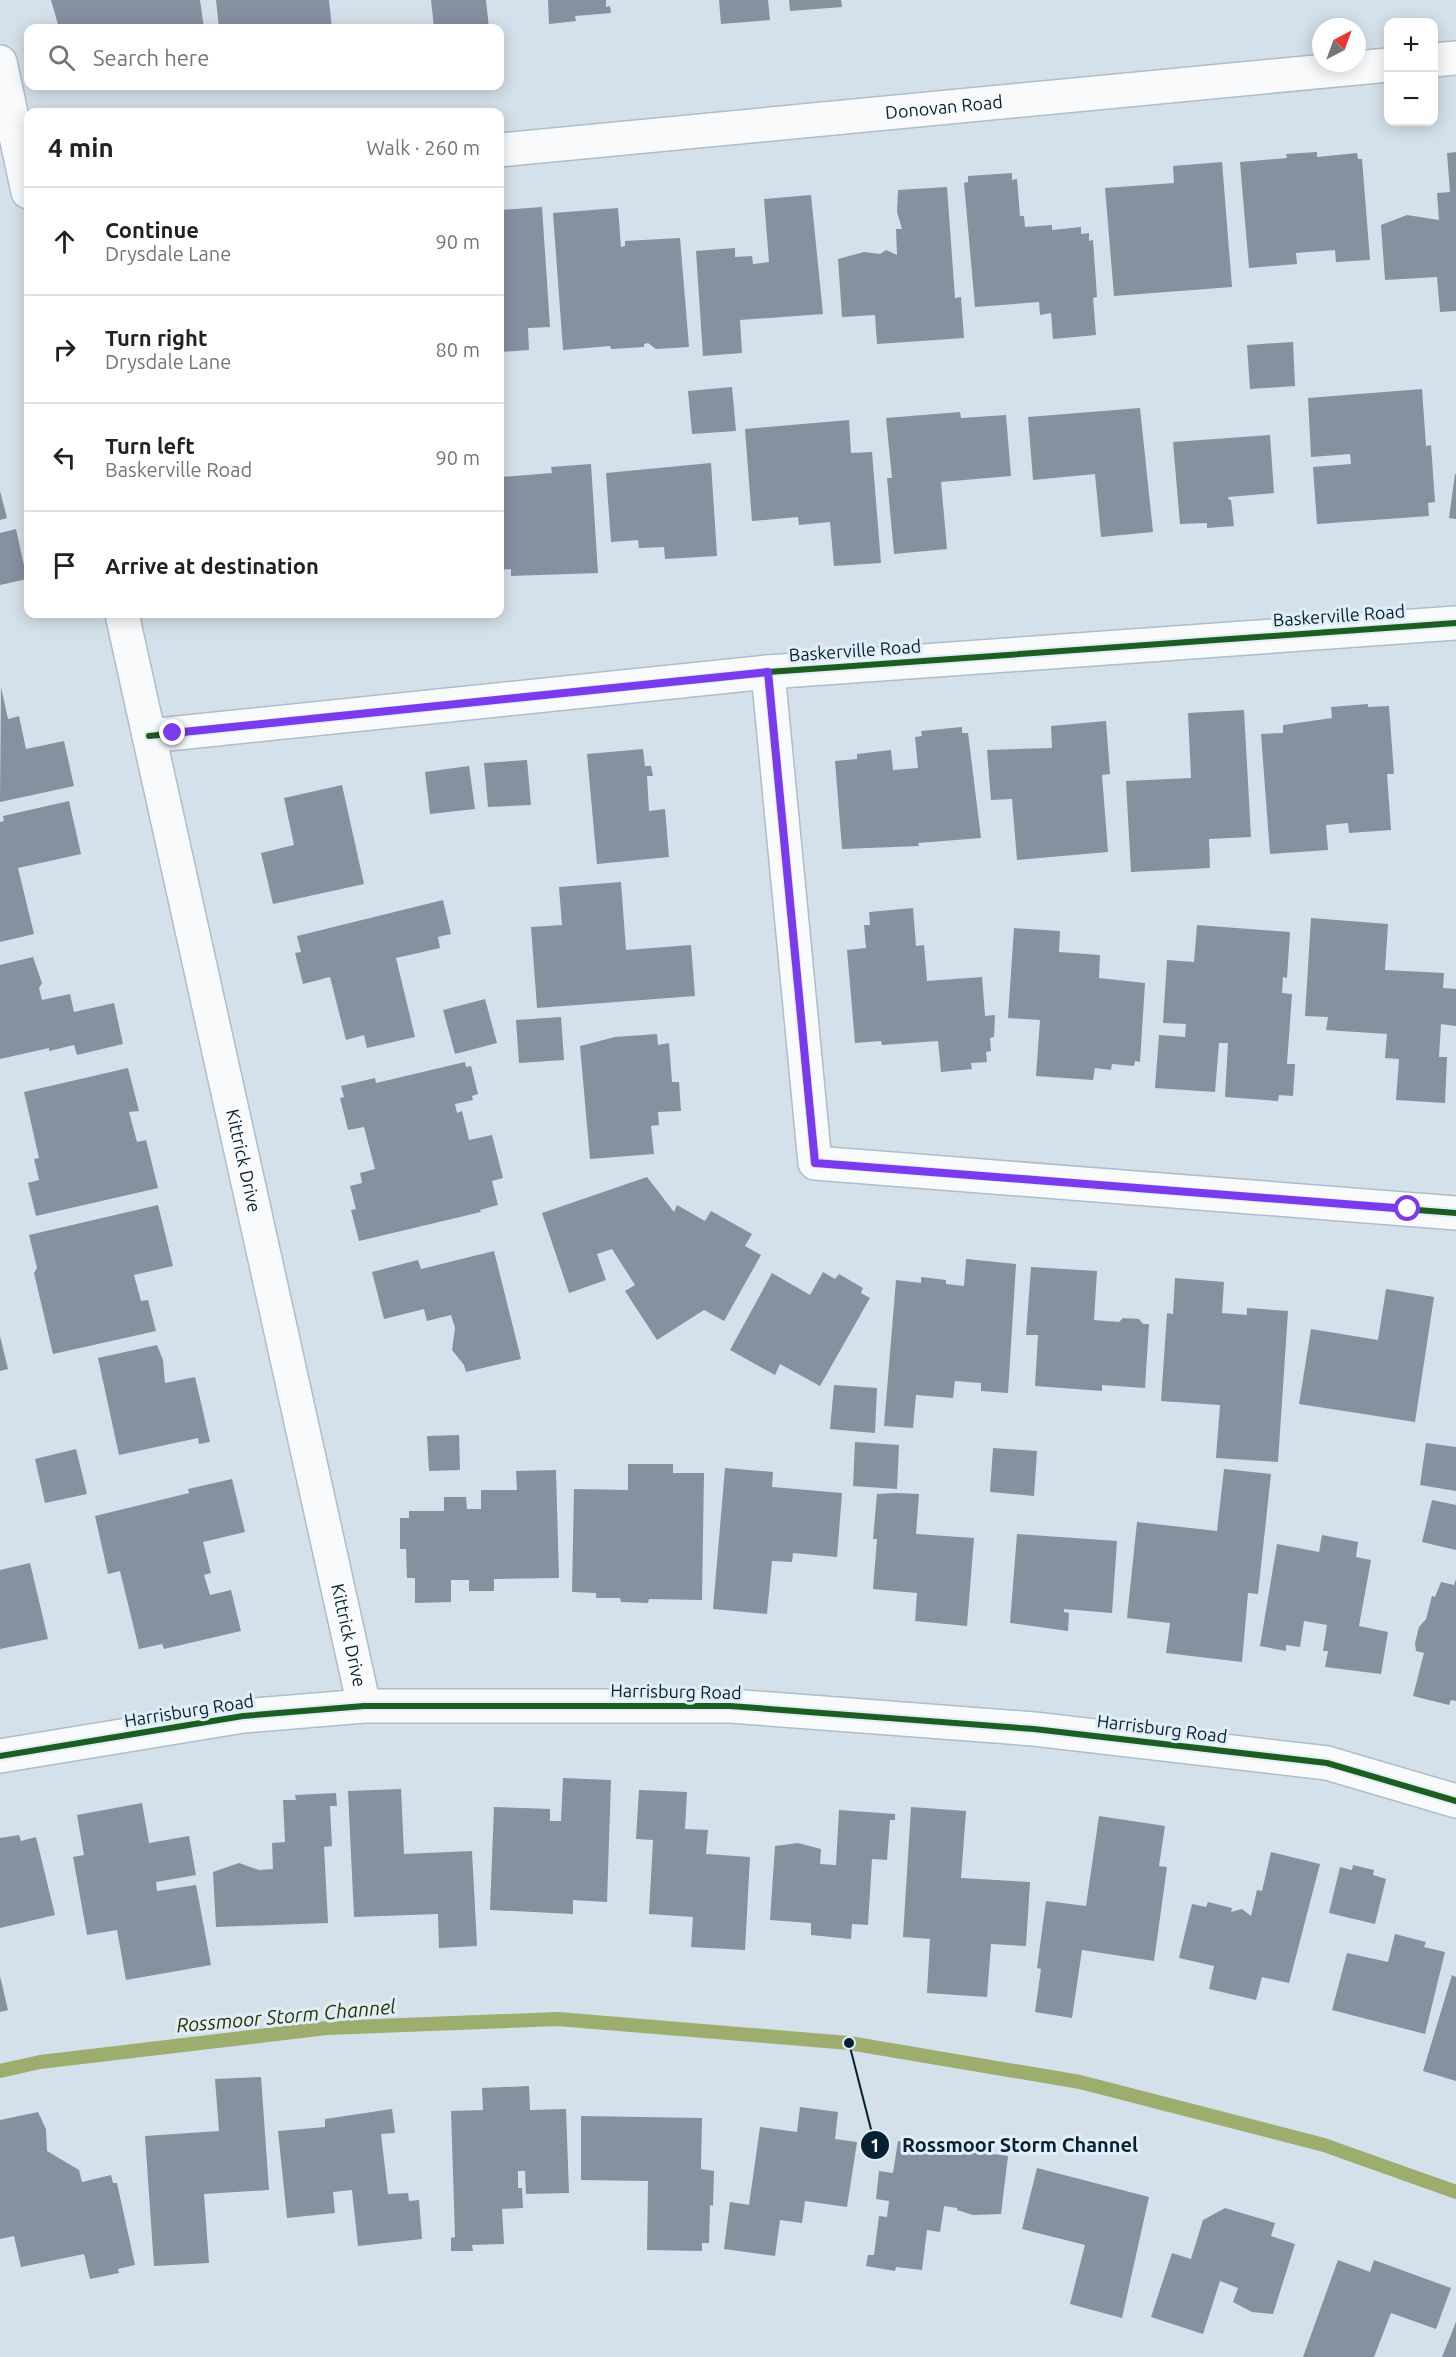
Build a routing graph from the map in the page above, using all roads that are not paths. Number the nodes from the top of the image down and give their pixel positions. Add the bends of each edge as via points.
1 (1456, 58) edge
2 (1438, 60) edge
3 (0, 62) edge
4 (1384, 65) edge
5 (504, 150) edge
6 (24, 173) edge
7 (123, 618) edge
8 (1456, 623) edge
9 (768, 672) junction
10 (149, 736) junction
11 (1456, 1213) edge
12 (364, 1706) junction
13 (0, 1756) edge
14 (1456, 1801) edge

1 - 2 street
3 - 6 street
4 - 5 street, Donovan Road
7 - 10 street, Kittrick Drive
8 - 9 street, Baskerville Road
9 - 10 street, Baskerville Road
9 - 11 street via 815,1163
10 - 12 street, Kittrick Drive
12 - 13 street, Harrisburg Road via 243,1716
12 - 14 street, Harrisburg Road via 730,1706 1034,1729 1327,1763

